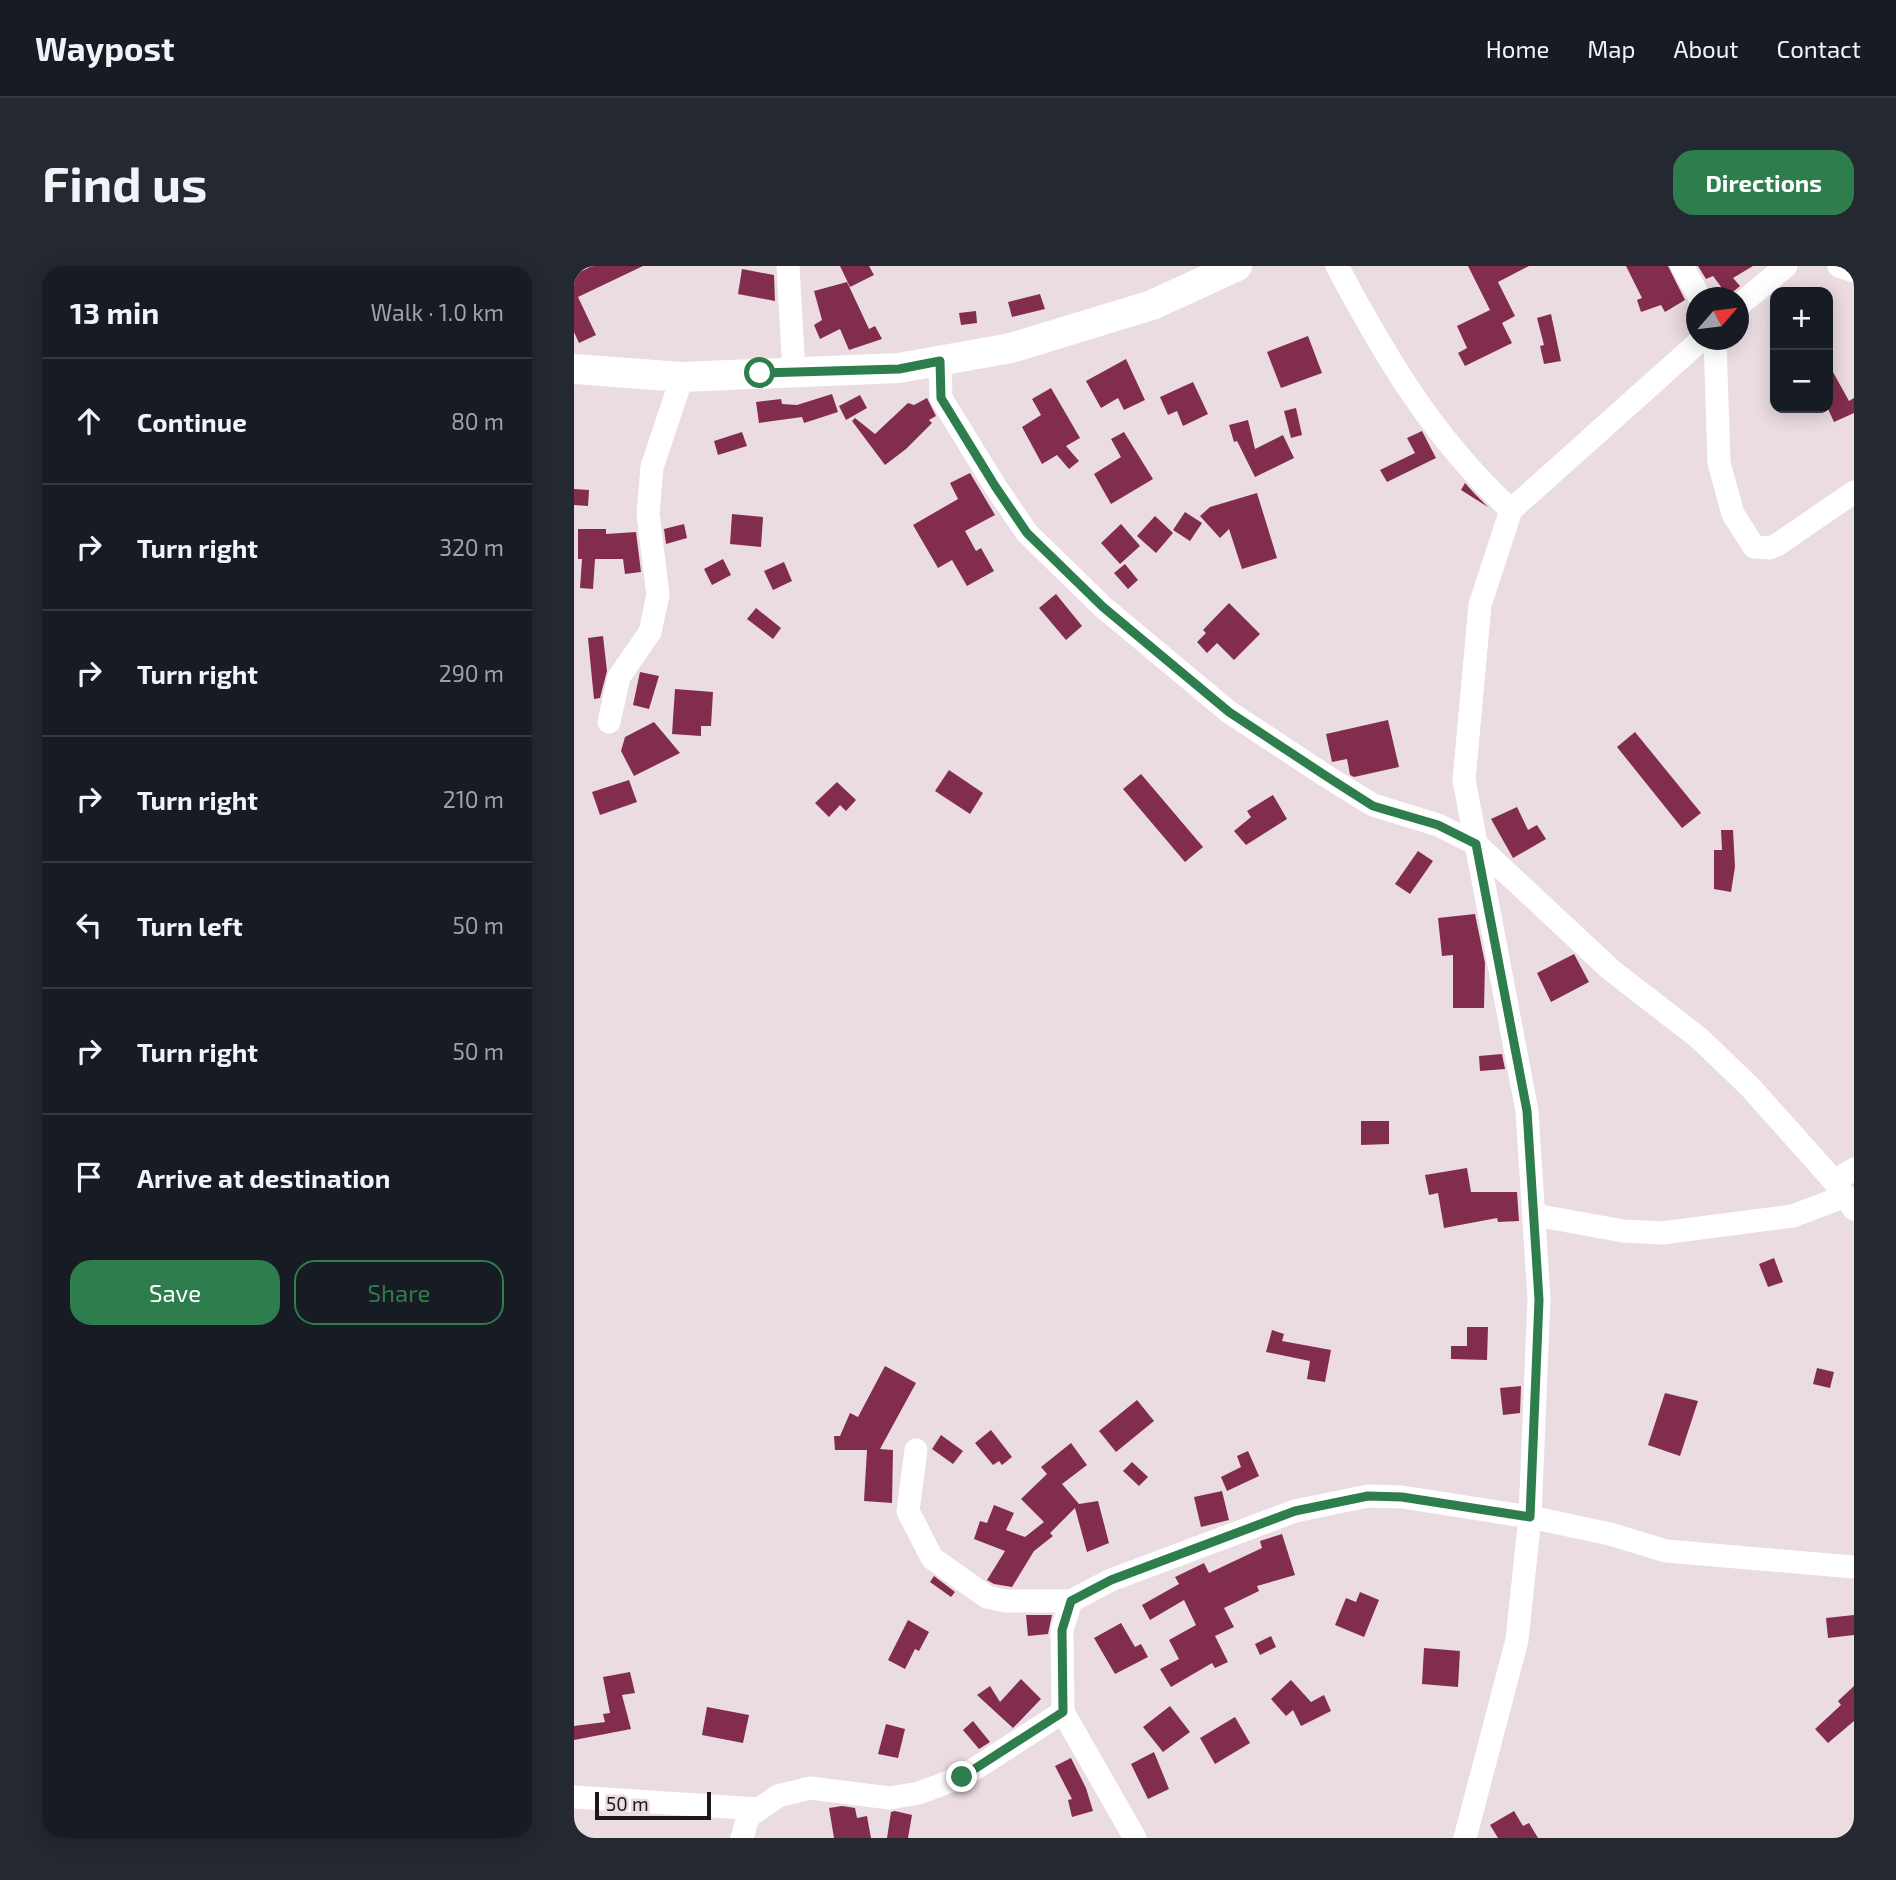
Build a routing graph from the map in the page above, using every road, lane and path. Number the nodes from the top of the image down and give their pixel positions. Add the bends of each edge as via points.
1 (788, 266) edge
2 (1237, 266) edge
3 (1337, 266) edge
4 (1682, 266) edge
5 (1786, 266) edge
6 (1839, 266) edge
7 (1854, 271) edge
8 (1694, 287) edge
9 (1749, 297) edge
10 (1691, 350) edge
11 (1715, 350) edge
12 (940, 361) junction
13 (574, 369) edge
14 (794, 372) junction
15 (682, 377) junction
16 (1854, 492) edge
17 (1511, 510) junction
18 (609, 722) dead end
19 (1476, 844) junction
20 (1847, 1189) edge
21 (1535, 1215) junction
22 (916, 1450) dead end
23 (1530, 1517) junction
24 (1854, 1567) edge
25 (1071, 1601) junction
26 (1063, 1712) junction
27 (574, 1797) edge
28 (759, 1809) junction
29 (742, 1838) edge
30 (1135, 1838) edge
31 (1465, 1838) edge

1 - 14 street
2 - 12 main road via 1152,305 1012,348
3 - 17 street via 1378,342 1443,439
4 - 8 street
5 - 9 street
6 - 7 street
10 - 17 street
11 - 16 street via 1720,463 1733,514 1754,547 1777,545
12 - 14 main road via 899,369
12 - 19 street via 941,398 995,486 1027,533 1103,607 1229,712 1373,806 1438,825
13 - 15 main road
14 - 15 main road
15 - 18 street via 652,467 648,514 658,595 650,632 619,677
17 - 19 street via 1480,605 1464,780
19 - 20 street via 1611,970 1699,1038
19 - 21 street via 1527,1111
20 - 21 street via 1793,1216 1662,1233
21 - 23 street via 1539,1300
22 - 25 street via 908,1511 932,1558 987,1597
23 - 24 street via 1666,1551
23 - 25 street via 1368,1496 1271,1519 1111,1580
23 - 31 street via 1517,1640
25 - 26 street via 1062,1630
26 - 28 street via 962,1777 919,1793 890,1798 810,1788 778,1796
26 - 30 street
27 - 28 street
28 - 29 street via 748,1817

